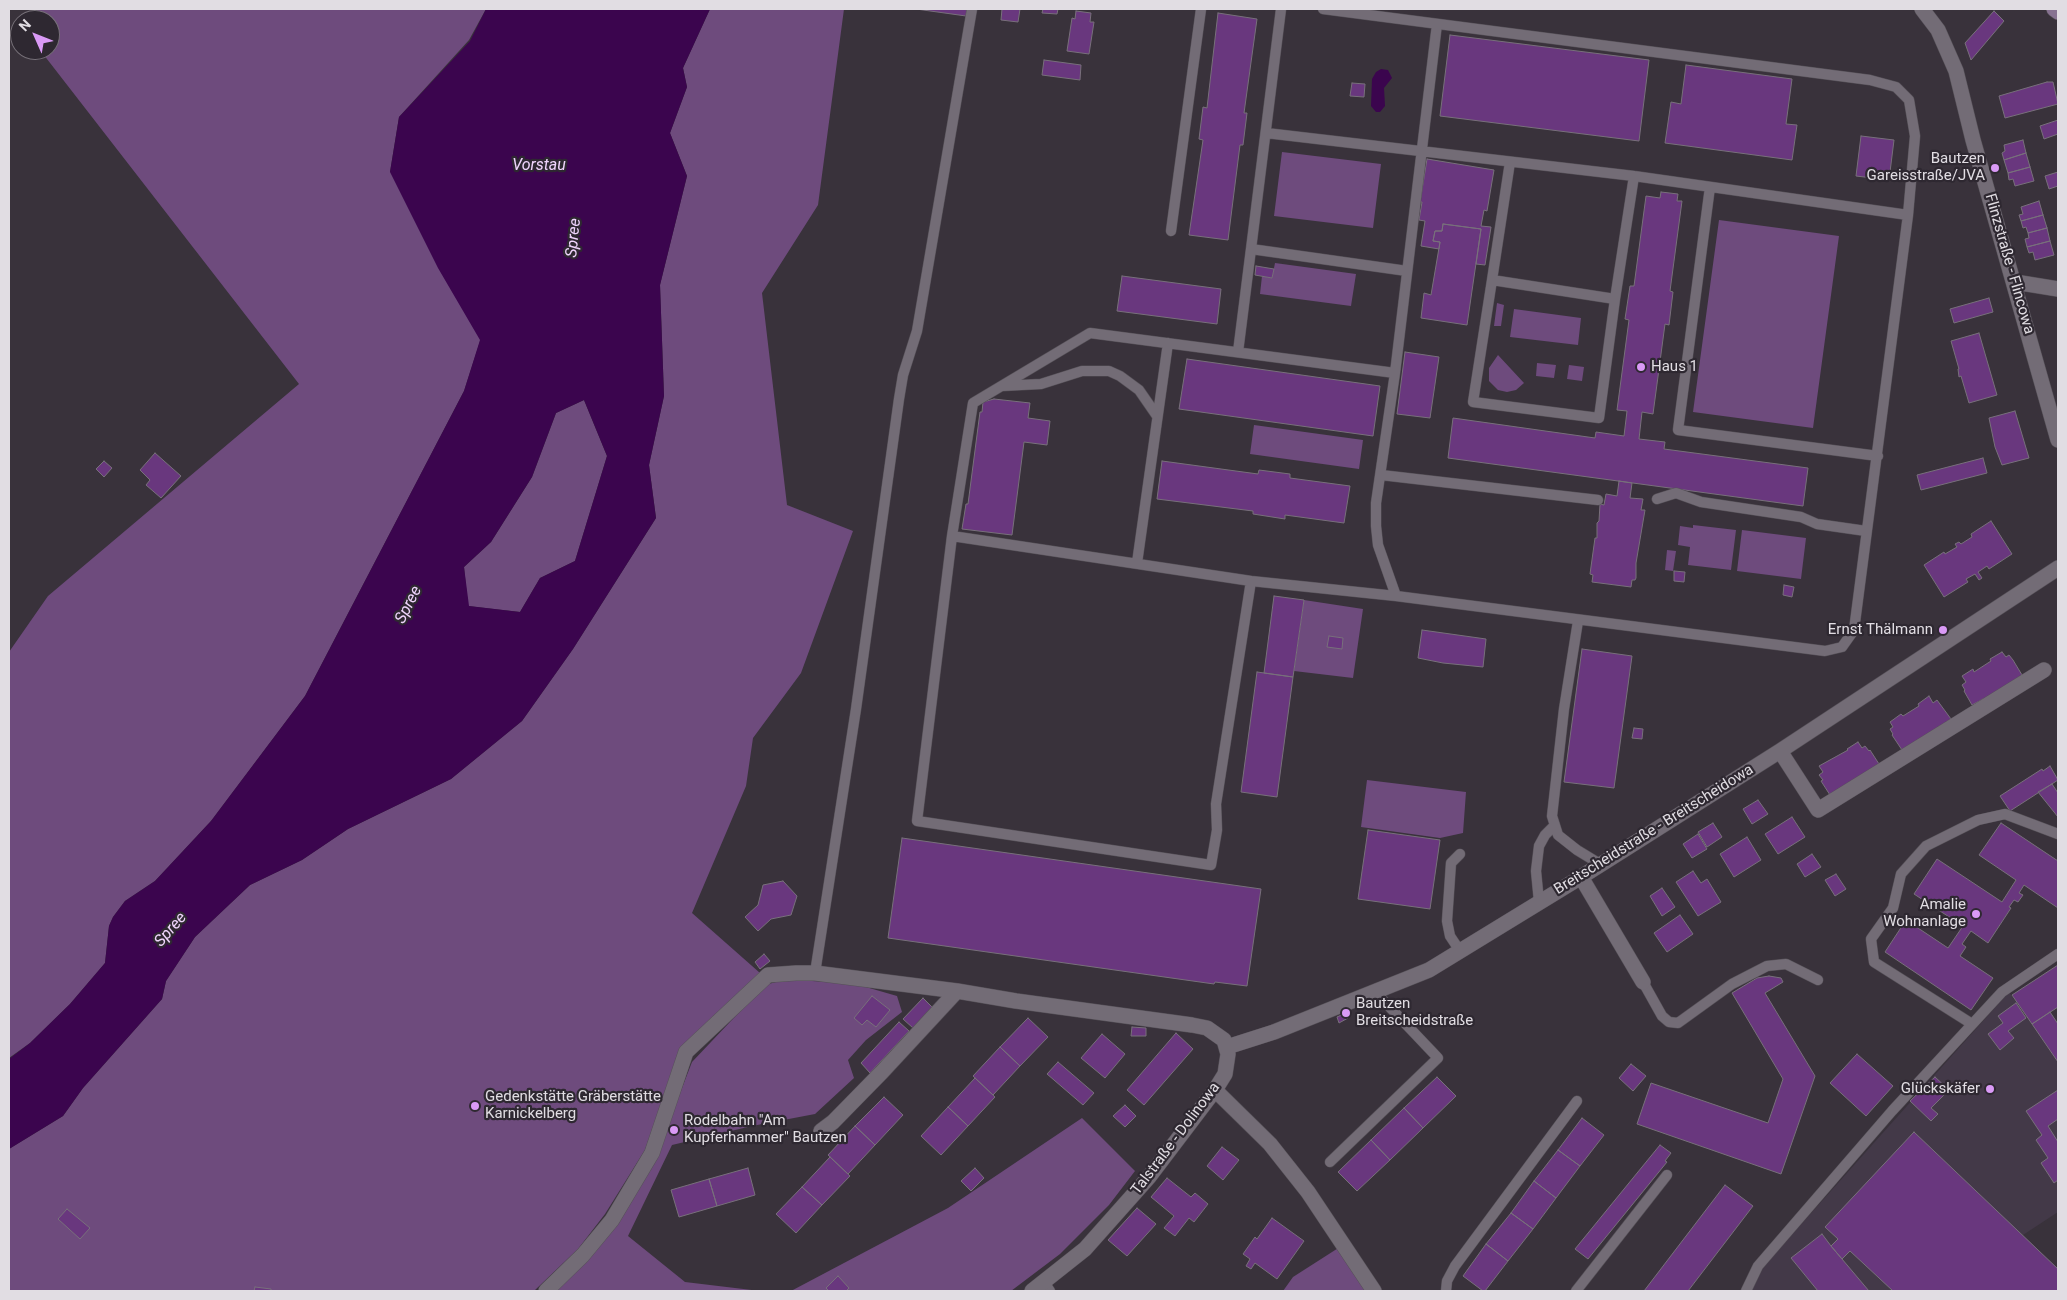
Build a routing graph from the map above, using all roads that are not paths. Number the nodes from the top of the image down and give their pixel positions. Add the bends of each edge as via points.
1 (972, 9) edge
2 (1201, 9) edge
3 (1281, 9) edge
4 (1323, 9) edge
5 (1922, 9) edge
6 (2054, 9) edge
7 (2058, 12) edge
8 (1437, 24) junction
9 (1266, 133) junction
10 (1421, 152) junction
11 (1510, 162) junction
12 (1634, 176) junction
13 (1710, 187) junction
14 (1908, 215) junction
15 (1171, 231) dead end
16 (1251, 249) junction
17 (1407, 271) junction
18 (1492, 280) junction
19 (2015, 282) junction
20 (2058, 289) edge
21 (1615, 299) junction
22 (1168, 343) junction
23 (1238, 352) junction
24 (1395, 373) junction
25 (1002, 386) junction
26 (1157, 416) junction
27 (2058, 440) edge
28 (1878, 456) junction
29 (1381, 475) junction
30 (1657, 499) dead end
31 (1598, 500) dead end
32 (1866, 531) junction
33 (952, 536) junction
34 (1137, 563) junction
35 (2058, 568) edge
36 (1251, 581) junction
37 (1396, 596) junction
38 (1578, 620) junction
39 (2044, 670) dead end
40 (1780, 751) junction
41 (1554, 826) junction
42 (2058, 834) edge
43 (1460, 854) dead end
44 (1600, 864) junction
45 (1581, 877) junction
46 (1539, 902) junction
47 (1460, 951) junction
48 (2058, 954) edge
49 (815, 973) junction
50 (1818, 980) dead end
51 (1643, 982) joint
52 (1376, 989) junction
53 (957, 991) junction
54 (1972, 1024) junction
55 (1227, 1047) junction
56 (1215, 1090) junction
57 (1577, 1101) dead end
58 (821, 1131) dead end
59 (1330, 1162) dead end
60 (1667, 1175) dead end
61 (1042, 1288) edge
62 (546, 1291) edge
63 (1374, 1291) edge
64 (1446, 1291) edge
65 (1576, 1291) edge
66 (1746, 1291) edge

1 - 49 lane via 917,331 899,399
2 - 15 lane
3 - 9 lane
4 - 8 lane
5 - 19 street, Flinzstraße - Flincowa via 1938,30 1956,71
6 - 7 street
8 - 10 lane
8 - 14 lane via 1870,80 1896,88 1909,100 1915,136
9 - 10 lane
9 - 16 lane
10 - 11 lane
10 - 17 lane
11 - 12 lane
11 - 18 lane
12 - 13 lane
12 - 21 lane
13 - 14 lane
13 - 28 lane via 1678,430
14 - 28 lane
16 - 17 lane
16 - 23 lane
17 - 24 lane
18 - 21 lane
18 - 21 lane via 1473,402 1599,418
19 - 20 street
19 - 27 street, Flinzstraße - Flincowa
22 - 23 lane
22 - 25 lane via 1090,333
22 - 26 lane
23 - 24 lane
24 - 29 lane
25 - 26 lane via 1041,384 1082,370 1109,371 1139,390
25 - 33 lane via 973,403
26 - 34 lane
28 - 32 lane
29 - 31 lane
29 - 37 lane via 1376,503 1378,545
30 - 32 lane via 1676,494 1701,502 1801,517 1817,524
32 - 38 lane via 1854,630 1842,647 1825,651
33 - 34 lane
33 - 36 lane via 917,821 1210,865 1217,830 1216,804
34 - 36 lane
35 - 40 street, Breitscheidstraße - Breitscheidowa
36 - 37 lane
37 - 38 lane
38 - 41 lane via 1555,780
39 - 40 street via 1818,810
40 - 44 street, Breitscheidstraße - Breitscheidowa
41 - 44 lane via 1558,835
41 - 46 lane via 1539,846 1536,871
42 - 54 lane via 2004,814 1978,820 1926,846 1901,874 1893,908 1871,939 1874,962
43 - 47 lane via 1451,863 1447,921 1450,936
44 - 45 street, Breitscheidstraße - Breitscheidowa
45 - 46 street, Breitscheidstraße - Breitscheidowa
45 - 51 street
46 - 47 street, Breitscheidstraße - Breitscheidowa
47 - 52 street, Breitscheidstraße - Breitscheidowa via 1429,970
48 - 54 lane via 2002,992
49 - 53 street
49 - 62 street via 768,975 686,1052 652,1153 612,1220 583,1255
50 - 51 lane via 1786,964 1766,966 1732,984 1678,1023 1669,1022 1662,1016
52 - 55 street, Breitscheidstraße - Breitscheidowa via 1274,1032
52 - 59 lane via 1438,1058
53 - 55 street via 1207,1028 1224,1040
53 - 58 street via 881,1073
54 - 66 lane via 1758,1266
55 - 56 street, Talstraße - Dolinowa via 1225,1074
56 - 61 street, Talstraße - Dolinowa via 1149,1177 1085,1249
56 - 63 street via 1270,1144 1308,1192
57 - 64 lane via 1455,1266
60 - 65 lane

